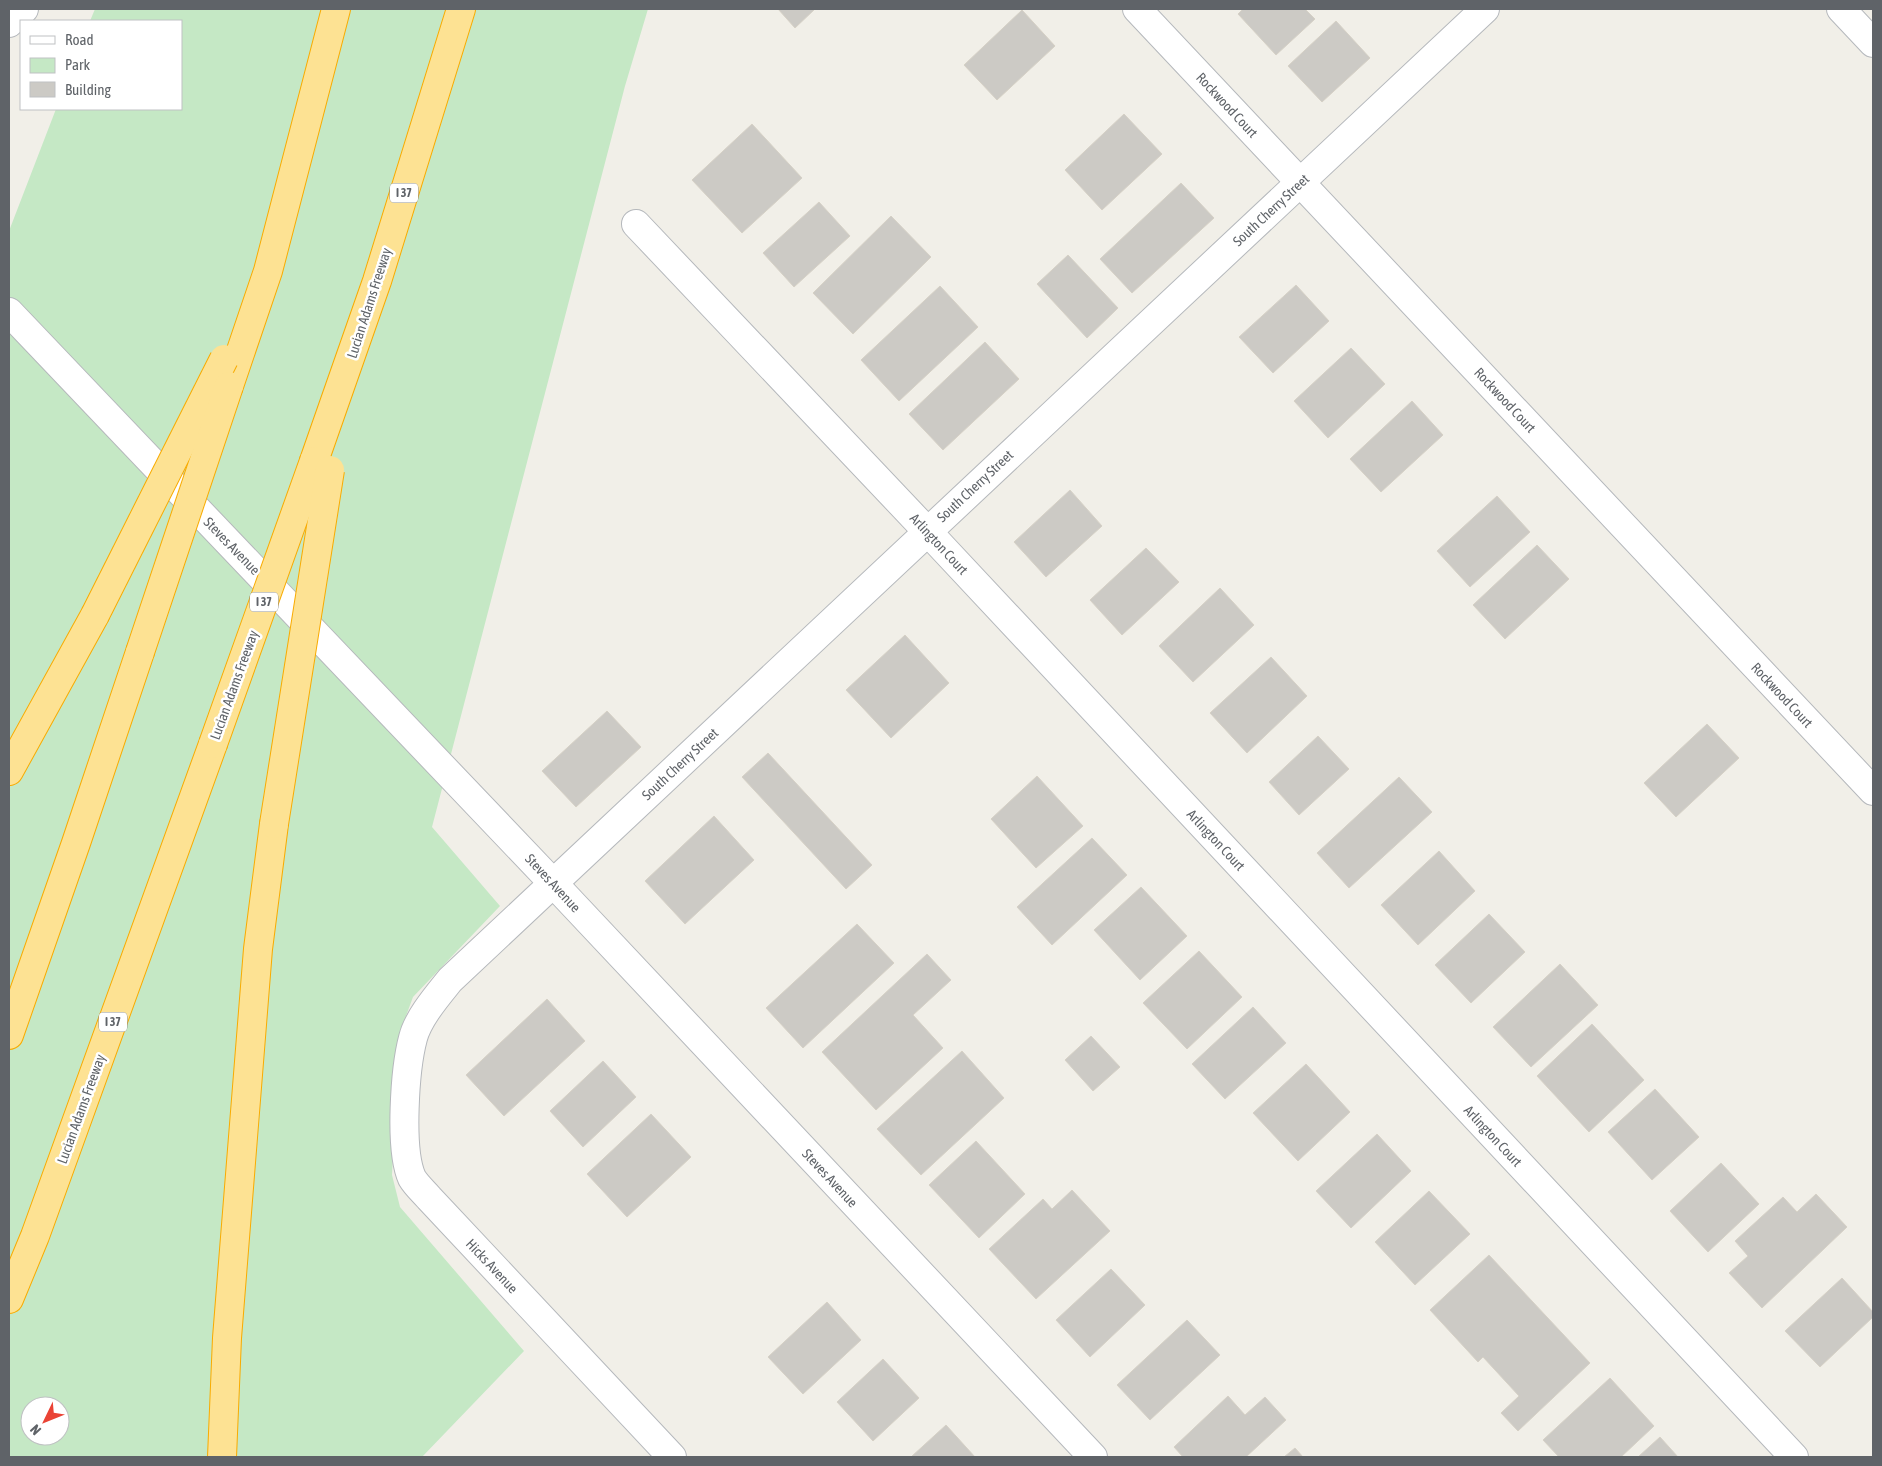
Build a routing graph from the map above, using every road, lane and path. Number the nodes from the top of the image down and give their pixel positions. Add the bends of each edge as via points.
1 (24, 9) edge
2 (336, 9) edge
3 (462, 9) edge
4 (1136, 9) edge
5 (1485, 9) edge
6 (1841, 9) edge
7 (9, 23) edge
8 (1873, 43) edge
9 (1300, 183) junction
10 (636, 224) dead end
11 (268, 271) junction
12 (9, 312) edge
13 (322, 465) junction
14 (927, 531) junction
15 (9, 771) edge
16 (1873, 791) edge
17 (553, 883) junction
18 (9, 1035) edge
19 (413, 1036) joint
20 (9, 1299) edge
21 (222, 1457) edge
22 (672, 1457) edge
23 (1093, 1457) edge
24 (1794, 1457) edge

1 - 7 street
2 - 11 highway
3 - 13 highway, Lucian Adams Freeway / I 37 via 344,376
4 - 9 street, Rockwood Court
5 - 9 street, South Cherry Street
6 - 8 street
9 - 14 street, South Cherry Street
9 - 16 street, Rockwood Court
10 - 14 street, Arlington Court
11 - 15 highway, bridge via 95,615
11 - 18 highway, bridge
12 - 17 street, Steves Avenue
13 - 20 highway, Lucian Adams Freeway / I 37, bridge via 213,744 36,1236
13 - 21 highway, bridge via 258,950 227,1329
14 - 17 street, South Cherry Street
14 - 24 street, Arlington Court
17 - 19 street, South Cherry Street via 450,980 434,999
17 - 23 street, Steves Avenue
19 - 22 street, Hicks Avenue via 406,1088 405,1146 412,1178

